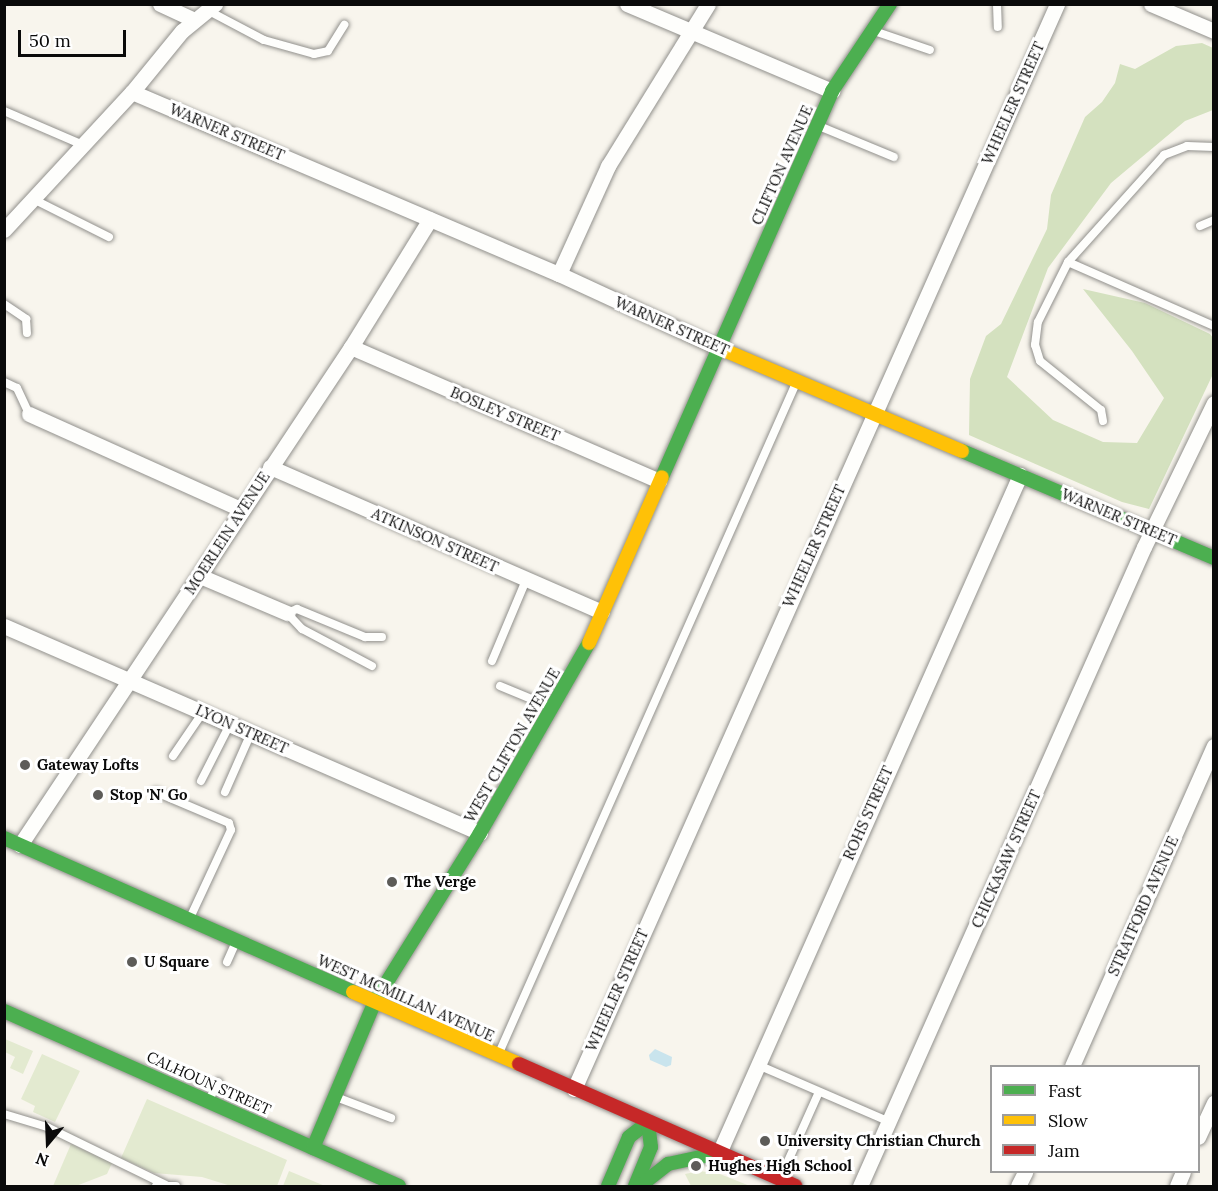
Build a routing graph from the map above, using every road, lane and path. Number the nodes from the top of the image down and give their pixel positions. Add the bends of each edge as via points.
1 (160, 4) edge
2 (627, 4) edge
3 (708, 4) edge
4 (890, 4) edge
5 (997, 4) edge
6 (1057, 4) edge
7 (1151, 4) edge
8 (211, 7) edge
9 (194, 20) junction
10 (344, 25) dead end
11 (998, 27) dead end
12 (872, 30) junction
13 (1214, 31) edge
14 (691, 32) junction
15 (930, 50) dead end
16 (832, 91) junction
17 (132, 92) junction
18 (4, 111) edge
19 (817, 125) junction
20 (83, 145) junction
21 (1214, 147) edge
22 (894, 157) dead end
23 (33, 199) junction
24 (429, 219) junction
25 (1214, 220) edge
26 (1200, 226) dead end
27 (4, 230) edge
28 (109, 237) dead end
29 (1068, 262) junction
30 (560, 274) junction
31 (4, 304) edge
32 (1214, 326) edge
33 (27, 333) dead end
34 (351, 347) junction
35 (719, 348) junction
36 (4, 382) edge
37 (796, 383) junction
38 (1214, 403) edge
39 (874, 413) junction
40 (29, 414) joint
41 (1103, 421) dead end
42 (270, 466) junction
43 (1020, 475) junction
44 (659, 481) junction
45 (240, 509) junction
46 (1152, 531) junction
47 (1214, 558) edge
48 (200, 576) junction
49 (526, 580) junction
50 (602, 612) junction
51 (287, 613) junction
52 (4, 626) edge
53 (382, 637) dead end
54 (492, 661) dead end
55 (372, 666) dead end
56 (127, 679) junction
57 (500, 686) dead end
58 (552, 708) junction
59 (203, 712) junction
60 (230, 724) junction
61 (251, 733) junction
62 (1214, 746) edge
63 (173, 756) dead end
64 (201, 781) dead end
65 (156, 792) dead end
66 (225, 792) dead end
67 (480, 833) junction
68 (4, 838) edge
69 (20, 844) junction
70 (189, 919) junction
71 (237, 940) junction
72 (227, 962) dead end
73 (375, 1001) junction
74 (4, 1011) edge
75 (497, 1057) junction
76 (756, 1065) junction
77 (1072, 1065) edge
78 (218, 1082) dead end
79 (574, 1089) junction
80 (819, 1092) junction
81 (334, 1096) junction
82 (208, 1101) junction
83 (1214, 1103) edge
84 (4, 1114) edge
85 (391, 1118) dead end
86 (648, 1122) junction
87 (890, 1122) junction
88 (1200, 1133) edge
89 (313, 1148) junction
90 (719, 1153) junction
91 (780, 1180) junction
92 (166, 1185) junction
93 (156, 1186) edge
94 (176, 1186) edge
95 (399, 1186) edge
96 (608, 1186) edge
97 (635, 1186) edge
98 (640, 1186) edge
99 (795, 1186) edge
100 (860, 1186) edge

1 - 9 street
2 - 14 street
3 - 14 street
4 - 12 main road, CLIFTON AVENUE
5 - 11 lane
6 - 39 street, WHEELER STREET
7 - 13 street
8 - 9 street
8 - 10 lane via 264,40 314,54 328,51
9 - 17 street
12 - 15 lane
12 - 16 main road, CLIFTON AVENUE
14 - 16 street
14 - 30 street via 608,166
16 - 19 main road, CLIFTON AVENUE
17 - 20 street
17 - 24 street, WARNER STREET
18 - 20 lane
19 - 22 lane
19 - 35 main road, CLIFTON AVENUE
20 - 23 street
21 - 29 lane via 1187,146 1164,154
23 - 27 street
23 - 28 lane
24 - 30 street, WARNER STREET
24 - 34 street, MOERLEIN AVENUE
25 - 26 lane
29 - 32 lane
29 - 41 lane via 1038,322 1035,345 1040,361 1101,410
30 - 35 street, WARNER STREET
31 - 33 lane via 26,319
34 - 42 street, MOERLEIN AVENUE
34 - 44 street, BOSLEY STREET
35 - 37 main road, WARNER STREET
35 - 44 main road, WEST CLIFTON AVENUE
36 - 40 lane via 17,387
37 - 39 main road, WARNER STREET
37 - 75 lane
38 - 46 street, CHICKASAW STREET
39 - 43 main road, WARNER STREET
39 - 79 street, WHEELER STREET
40 - 45 street
42 - 45 street, MOERLEIN AVENUE
42 - 49 street, ATKINSON STREET
43 - 46 main road, WARNER STREET
43 - 76 street, ROHS STREET
44 - 50 main road, WEST CLIFTON AVENUE
45 - 48 street, MOERLEIN AVENUE
46 - 47 main road, WARNER STREET
46 - 87 street, CHICKASAW STREET
48 - 51 street
48 - 56 street, MOERLEIN AVENUE
49 - 50 street, ATKINSON STREET
49 - 54 lane
50 - 58 main road, WEST CLIFTON AVENUE
51 - 53 lane via 297,609 365,637
51 - 55 lane via 302,629
52 - 56 street, LYON STREET
56 - 59 street, LYON STREET
56 - 69 street, MOERLEIN AVENUE
57 - 58 lane
58 - 67 main road, WEST CLIFTON AVENUE
59 - 60 street, LYON STREET
59 - 63 lane
60 - 61 street, LYON STREET
60 - 64 lane
61 - 66 lane
61 - 67 street, LYON STREET
62 - 77 street, STRATFORD AVENUE
65 - 70 lane via 229,823 231,830
67 - 73 main road, WEST CLIFTON AVENUE
68 - 69 main road, WEST MCMILLAN AVENUE
69 - 70 main road, WEST MCMILLAN AVENUE
70 - 71 main road, WEST MCMILLAN AVENUE
71 - 72 lane
71 - 73 main road, WEST MCMILLAN AVENUE
73 - 75 main road, WEST MCMILLAN AVENUE
73 - 81 main road, WEST CLIFTON AVENUE
74 - 82 main road, CALHOUN STREET
75 - 79 main road, WEST MCMILLAN AVENUE
76 - 80 lane
76 - 90 street, ROHS STREET
78 - 82 lane
79 - 86 main road, WEST MCMILLAN AVENUE
80 - 87 lane
80 - 91 lane
81 - 85 lane
81 - 89 main road, WEST CLIFTON AVENUE
82 - 89 main road, CALHOUN STREET
83 - 88 street
84 - 92 lane via 48,1127
86 - 90 main road, WEST MCMILLAN AVENUE
86 - 96 main road via 629,1137
86 - 97 main road via 651,1147
87 - 100 street, CHICKASAW STREET
89 - 95 main road, CALHOUN STREET
90 - 91 main road, WEST MCMILLAN AVENUE
90 - 98 main road via 668,1164
91 - 99 main road, WEST MCMILLAN AVENUE
92 - 93 lane
92 - 94 lane

